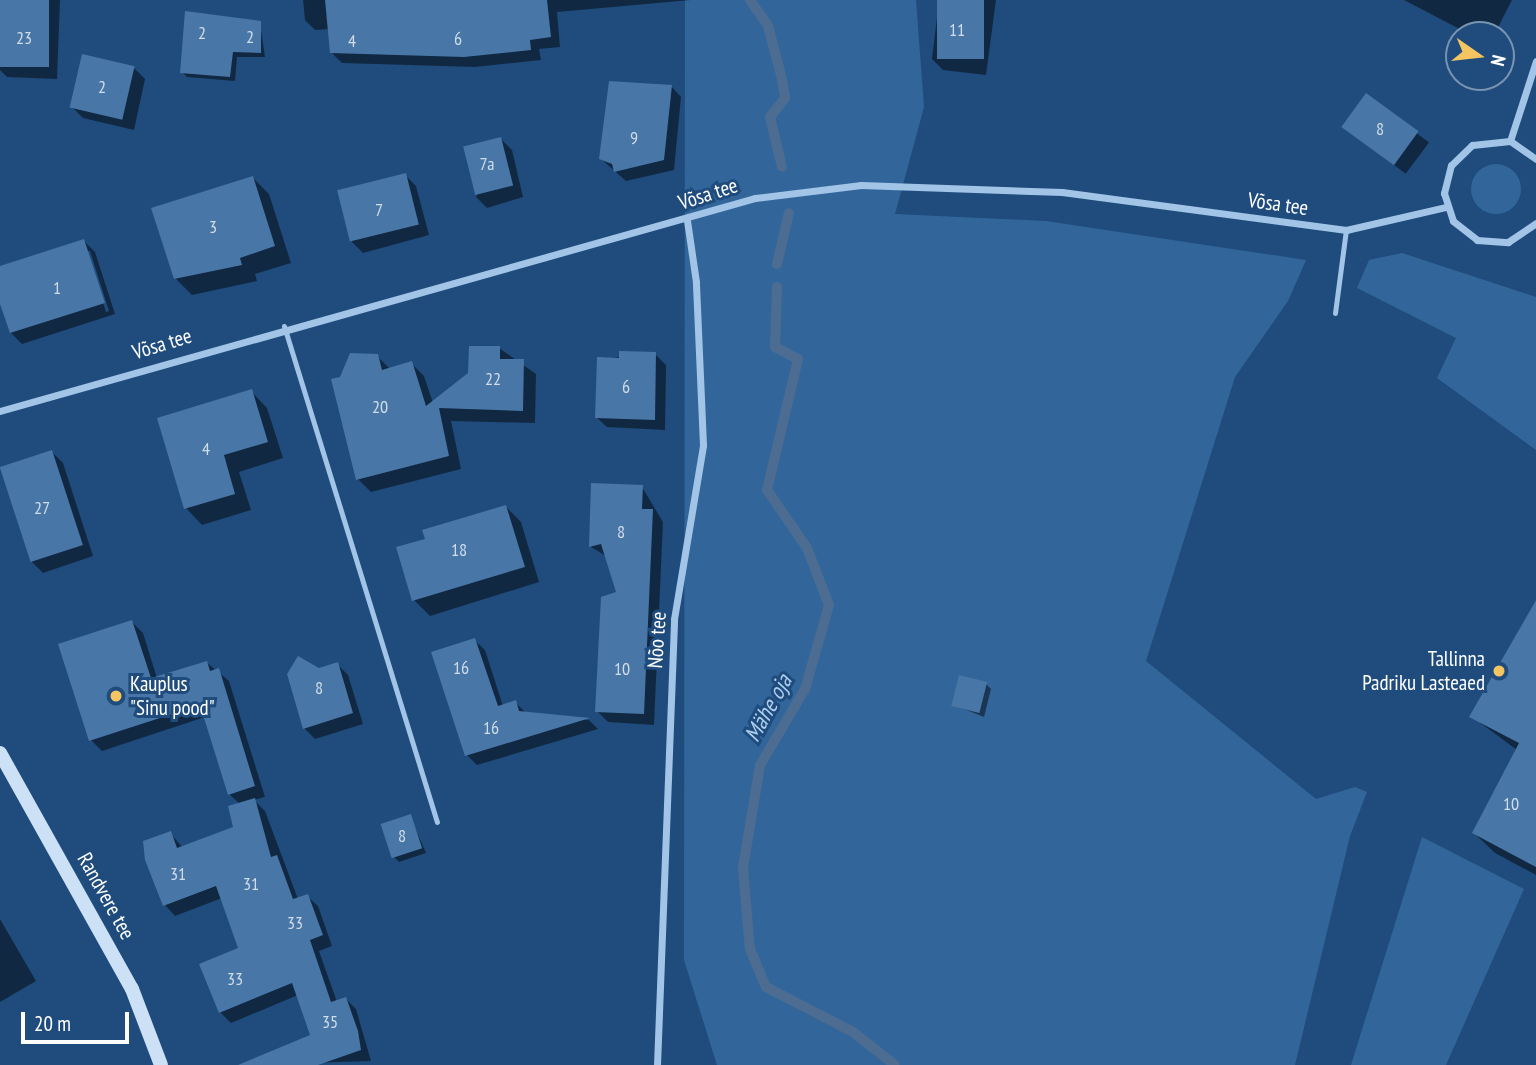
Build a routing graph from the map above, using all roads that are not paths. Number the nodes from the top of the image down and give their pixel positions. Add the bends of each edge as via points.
1 (1536, 61) edge
2 (1510, 141) junction
3 (1536, 159) edge
4 (1446, 207) junction
5 (687, 220) junction
6 (1536, 223) edge
7 (1346, 230) junction
8 (1335, 313) dead end
9 (284, 326) junction
10 (0, 411) edge
11 (0, 753) edge
12 (437, 822) dead end
13 (160, 1065) edge
14 (657, 1065) edge

1 - 2 street
2 - 3 street
2 - 4 street via 1484,141 1460,153 1446,178
4 - 6 street via 1464,232 1492,243 1522,236
4 - 7 street, Võsa tee
5 - 7 street, Võsa tee via 755,198 861,185 1124,197
5 - 9 street, Võsa tee
5 - 14 street, Nõo tee via 696,282 703,445 674,619
7 - 8 lane
9 - 10 street, Võsa tee
9 - 12 lane
11 - 13 main road, Randvere tee via 132,989

